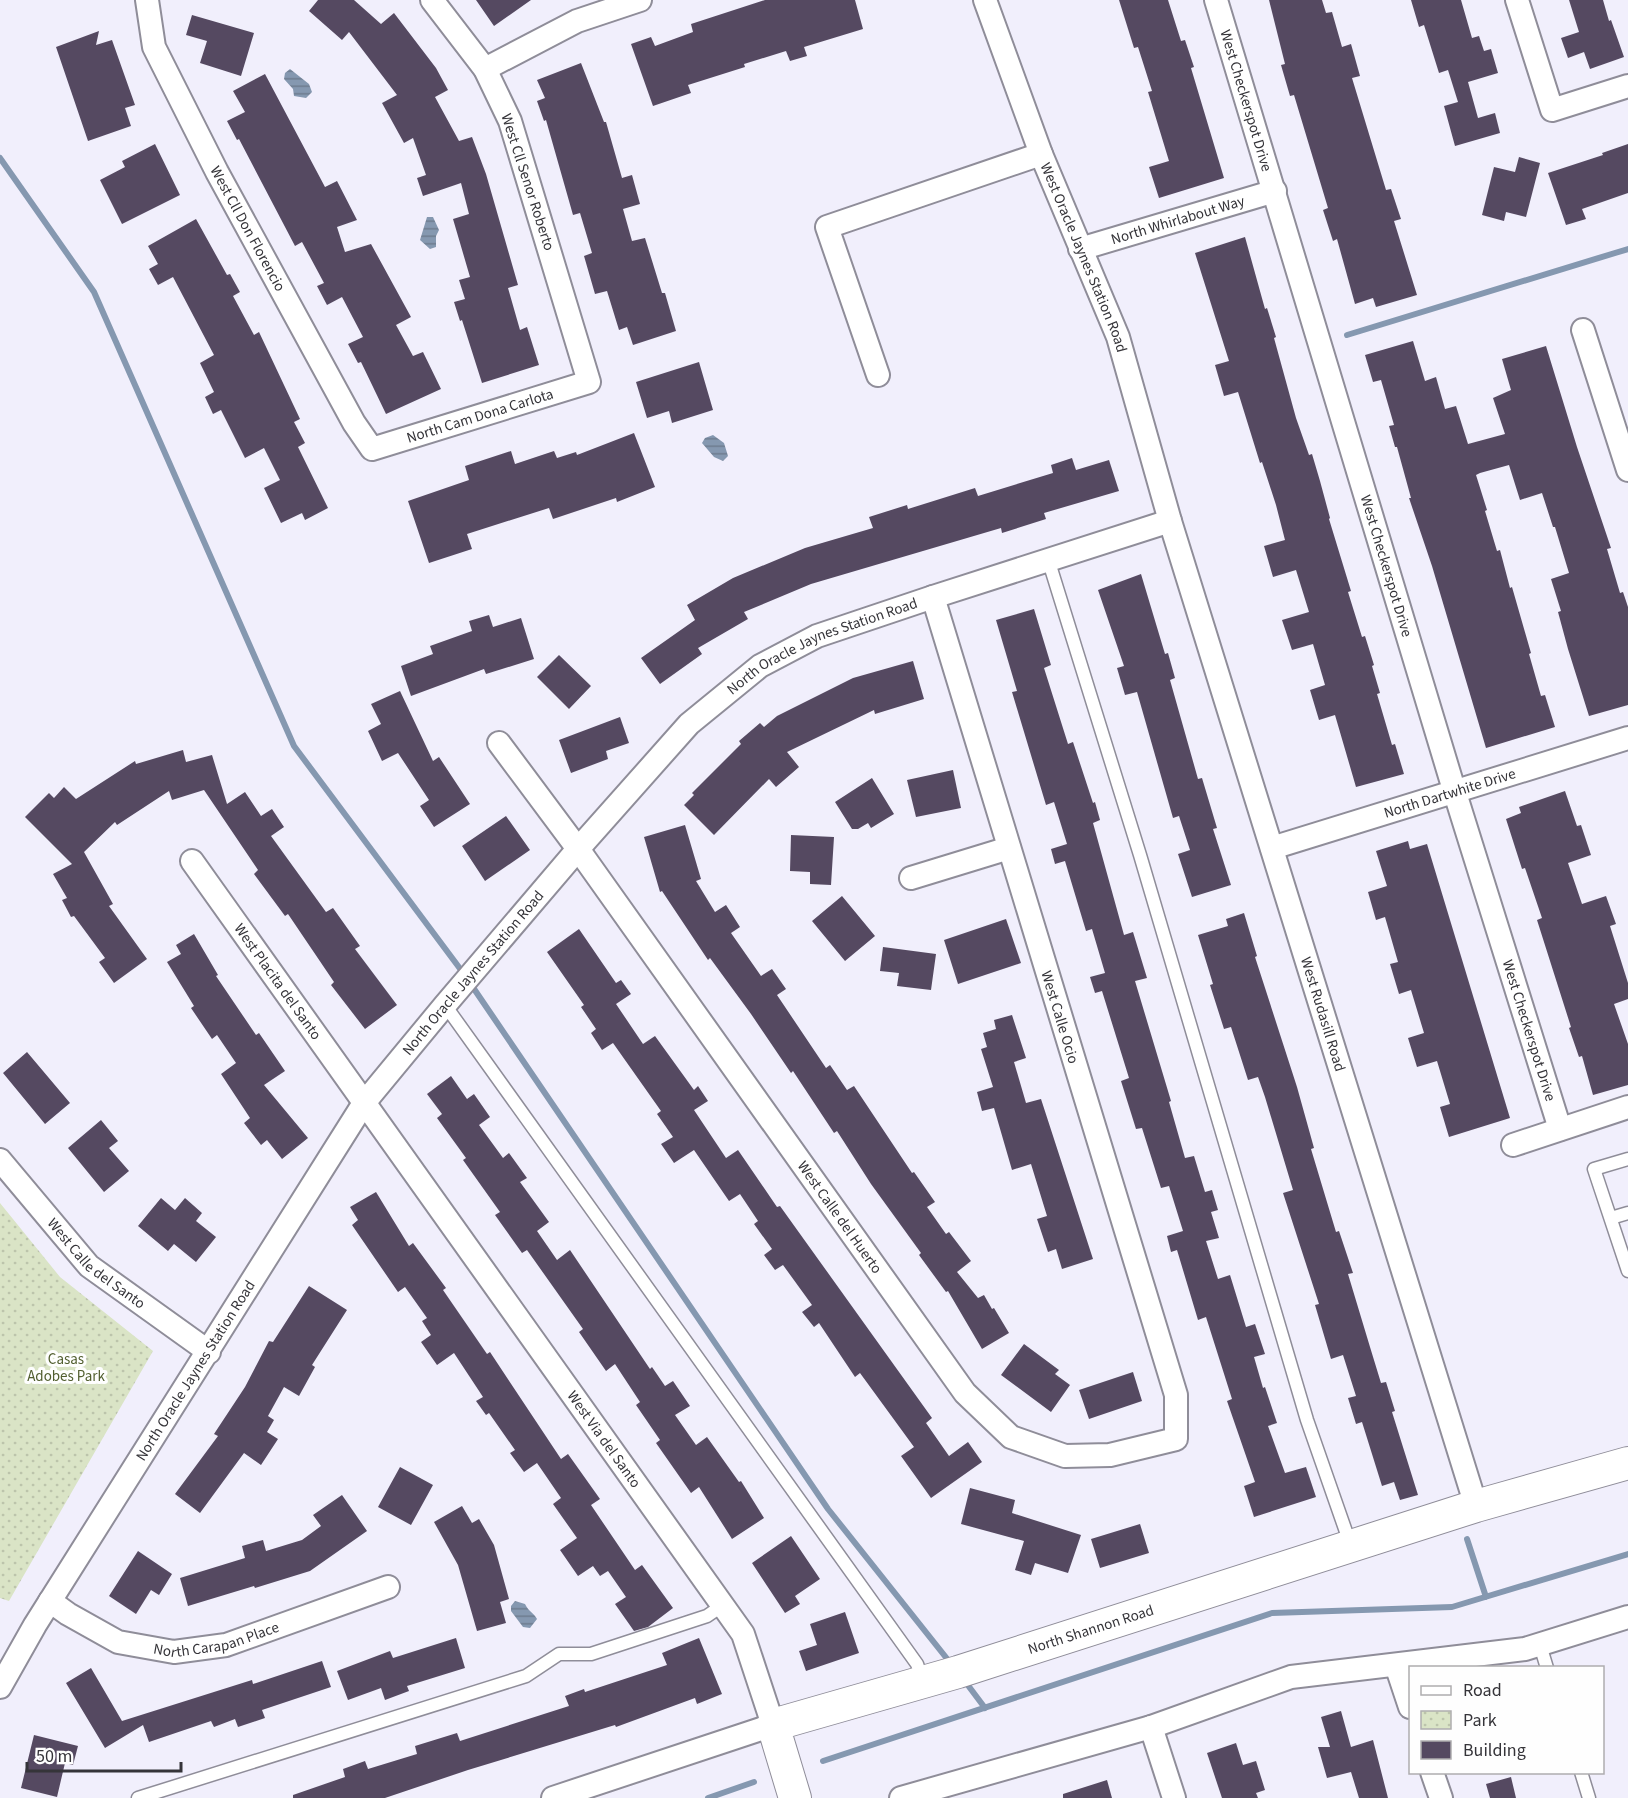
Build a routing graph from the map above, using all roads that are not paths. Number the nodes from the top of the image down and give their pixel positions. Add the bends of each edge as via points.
1 (147, 0) edge
2 (432, 0) edge
3 (640, 0) edge
4 (985, 0) edge
5 (1216, 0) edge
6 (1517, 0) edge
7 (485, 69) junction
8 (1628, 86) edge
9 (1041, 153) junction
10 (1275, 190) junction
11 (1080, 249) junction
12 (1583, 330) dead end
13 (878, 375) dead end
14 (589, 382) joint
15 (1623, 440) edge
16 (372, 449) joint
17 (1628, 470) edge
18 (1170, 520) junction
19 (1048, 559) junction
20 (933, 597) junction
21 (1628, 738) edge
22 (499, 743) dead end
23 (1455, 793) junction
24 (1009, 848) junction
25 (578, 849) junction
26 (1272, 849) junction
27 (192, 861) dead end
28 (911, 878) dead end
29 (444, 1005) junction
30 (364, 1103) junction
31 (1628, 1107) edge
32 (1560, 1129) junction
33 (1513, 1145) dead end
34 (1628, 1159) edge
35 (0, 1160) edge
36 (1628, 1213) edge
37 (1611, 1218) junction
38 (1628, 1271) edge
39 (209, 1352) junction
40 (1176, 1439) joint
41 (1628, 1463) edge
42 (1476, 1506) junction
43 (1351, 1547) junction
44 (387, 1587) dead end
45 (50, 1601) junction
46 (723, 1605) junction
47 (1628, 1617) edge
48 (1540, 1645) junction
49 (1396, 1665) junction
50 (1546, 1666) edge
51 (923, 1682) junction
52 (0, 1687) edge
53 (1409, 1704) edge
54 (773, 1725) junction
55 (1151, 1727) junction
56 (1432, 1774) edge
57 (1581, 1774) edge
58 (925, 1795) edge
59 (138, 1798) edge
60 (553, 1798) edge
61 (795, 1798) edge
62 (902, 1798) edge
63 (1174, 1798) edge
64 (1441, 1798) edge
65 (1589, 1798) edge

1 - 16 street, West Cll Don Florencio via 154,47 222,182
2 - 7 street, West Cll Senor Roberto
3 - 7 street via 577,21
4 - 9 street, West Oracle Jaynes Station Road
5 - 10 street, West Checkerspot Drive
6 - 8 street via 1552,110
7 - 14 street, West Cll Senor Roberto via 510,121
9 - 11 street, West Oracle Jaynes Station Road
9 - 13 street via 827,227
10 - 11 street, North Whirlabout Way
10 - 23 street, West Checkerspot Drive
11 - 18 street, West Oracle Jaynes Station Road via 1118,337
12 - 15 street
14 - 16 street, North Cam Dona Carlota
15 - 17 street
18 - 19 street, North Oracle Jaynes Station Road
18 - 26 street, West Rudasill Road
19 - 20 street, North Oracle Jaynes Station Road
19 - 43 lane via 1307,1420
20 - 24 street, West Calle Ocio
20 - 25 street, North Oracle Jaynes Station Road via 817,636 760,666 690,724
21 - 23 street, North Dartwhite Drive
22 - 25 street, West Calle del Huerto
23 - 26 street, North Dartwhite Drive
23 - 32 street, West Checkerspot Drive
24 - 28 street
24 - 40 street, West Calle Ocio via 1176,1395
25 - 29 street, North Oracle Jaynes Station Road
25 - 40 street, West Calle del Huerto via 965,1393 1011,1437 1065,1456 1110,1455
26 - 42 street, West Rudasill Road
27 - 30 street, West Placita del Santo
29 - 30 street, North Oracle Jaynes Station Road
29 - 51 lane via 917,1664
30 - 39 street, North Oracle Jaynes Station Road
30 - 46 street, West Via del Santo
31 - 32 street
32 - 33 street
34 - 37 lane via 1594,1170
35 - 39 street, West Calle del Santo via 89,1266
36 - 37 lane
37 - 38 lane
39 - 45 street, North Oracle Jaynes Station Road
41 - 42 street, North Shannon Road
42 - 43 street, North Shannon Road
43 - 51 street, North Shannon Road
44 - 45 street, North Carapan Place via 226,1645 174,1652 118,1642
45 - 52 street, North Oracle Jaynes Station Road
46 - 54 street, West Via del Santo via 743,1634
46 - 59 lane via 707,1616 591,1654 559,1654 526,1676
47 - 48 street
48 - 49 street
48 - 50 lane
49 - 53 street
49 - 55 street via 1291,1677
51 - 54 street, North Shannon Road
54 - 60 street, North Shannon Road
54 - 61 street, West Via del Santo
55 - 58 street
55 - 63 street
56 - 64 street
57 - 65 lane
58 - 62 street

